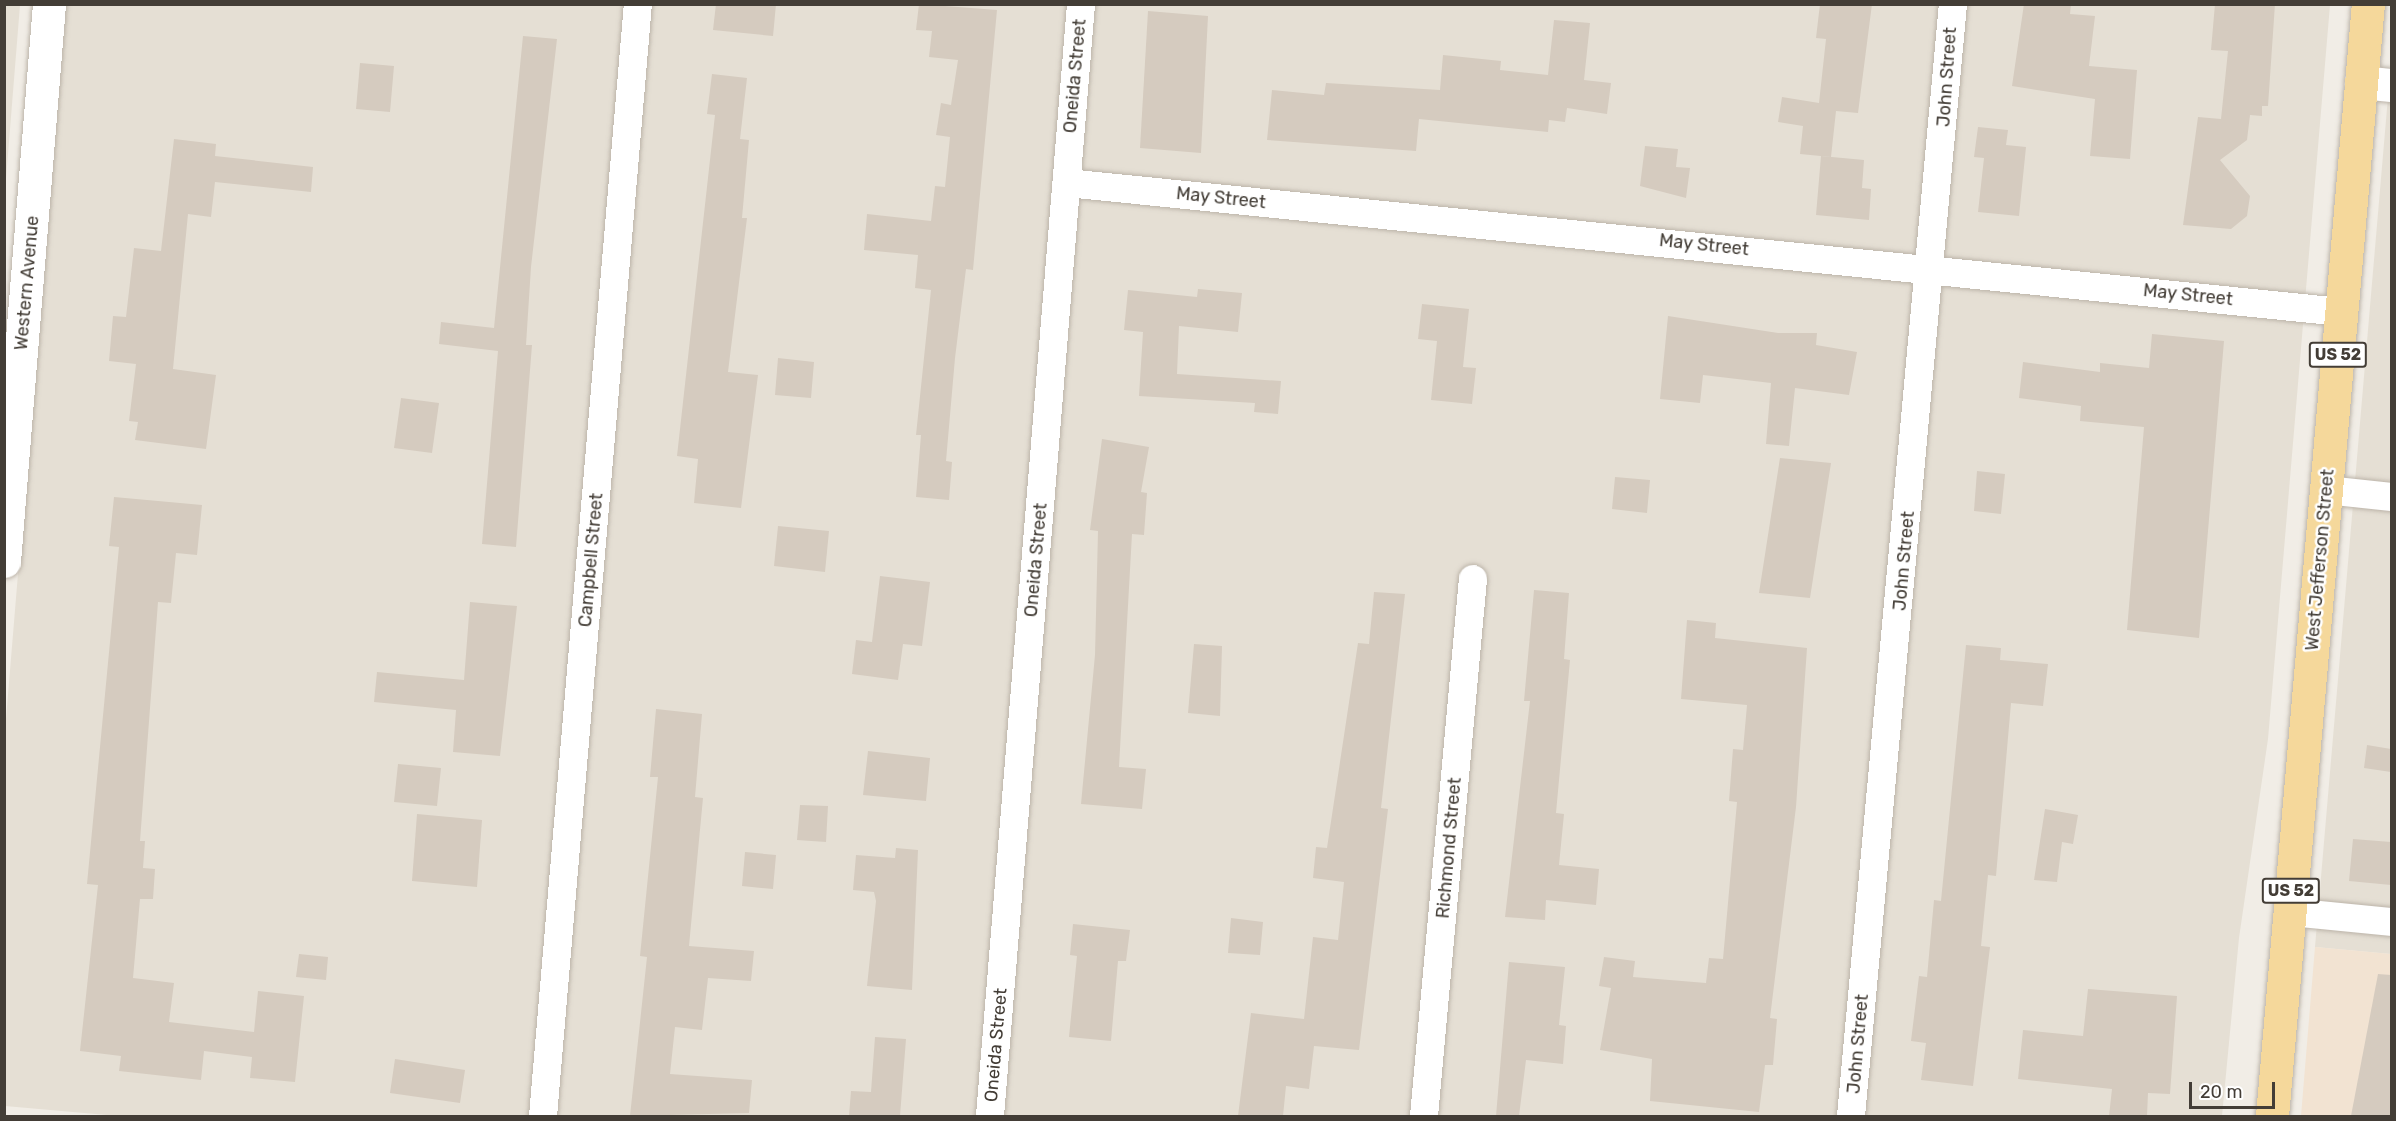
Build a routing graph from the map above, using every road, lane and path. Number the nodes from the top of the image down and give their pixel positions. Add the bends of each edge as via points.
1 (49, 4) edge
2 (638, 4) edge
3 (1081, 4) edge
4 (1953, 4) edge
5 (2368, 4) edge
6 (2376, 83) edge
7 (1067, 183) junction
8 (1933, 268) junction
9 (2341, 312) junction
10 (2326, 490) junction
11 (2391, 497) edge
12 (4, 561) edge
13 (1473, 579) dead end
14 (2290, 912) junction
15 (2391, 922) edge
16 (543, 1116) edge
17 (990, 1116) edge
18 (1424, 1116) edge
19 (1851, 1116) edge
20 (2272, 1116) edge

1 - 12 street, Western Avenue
2 - 16 street, Campbell Street
3 - 7 street, Oneida Street
4 - 8 street, John Street
5 - 6 main road, West Jefferson Street / US 52
6 - 9 main road, West Jefferson Street / US 52
7 - 8 street, May Street
7 - 17 street, Oneida Street
8 - 9 street, May Street
8 - 19 street, John Street
9 - 10 main road, West Jefferson Street / US 52
10 - 11 street
10 - 14 main road, West Jefferson Street / US 52
13 - 18 street, Richmond Street
14 - 15 street
14 - 20 main road, West Jefferson Street / US 52

